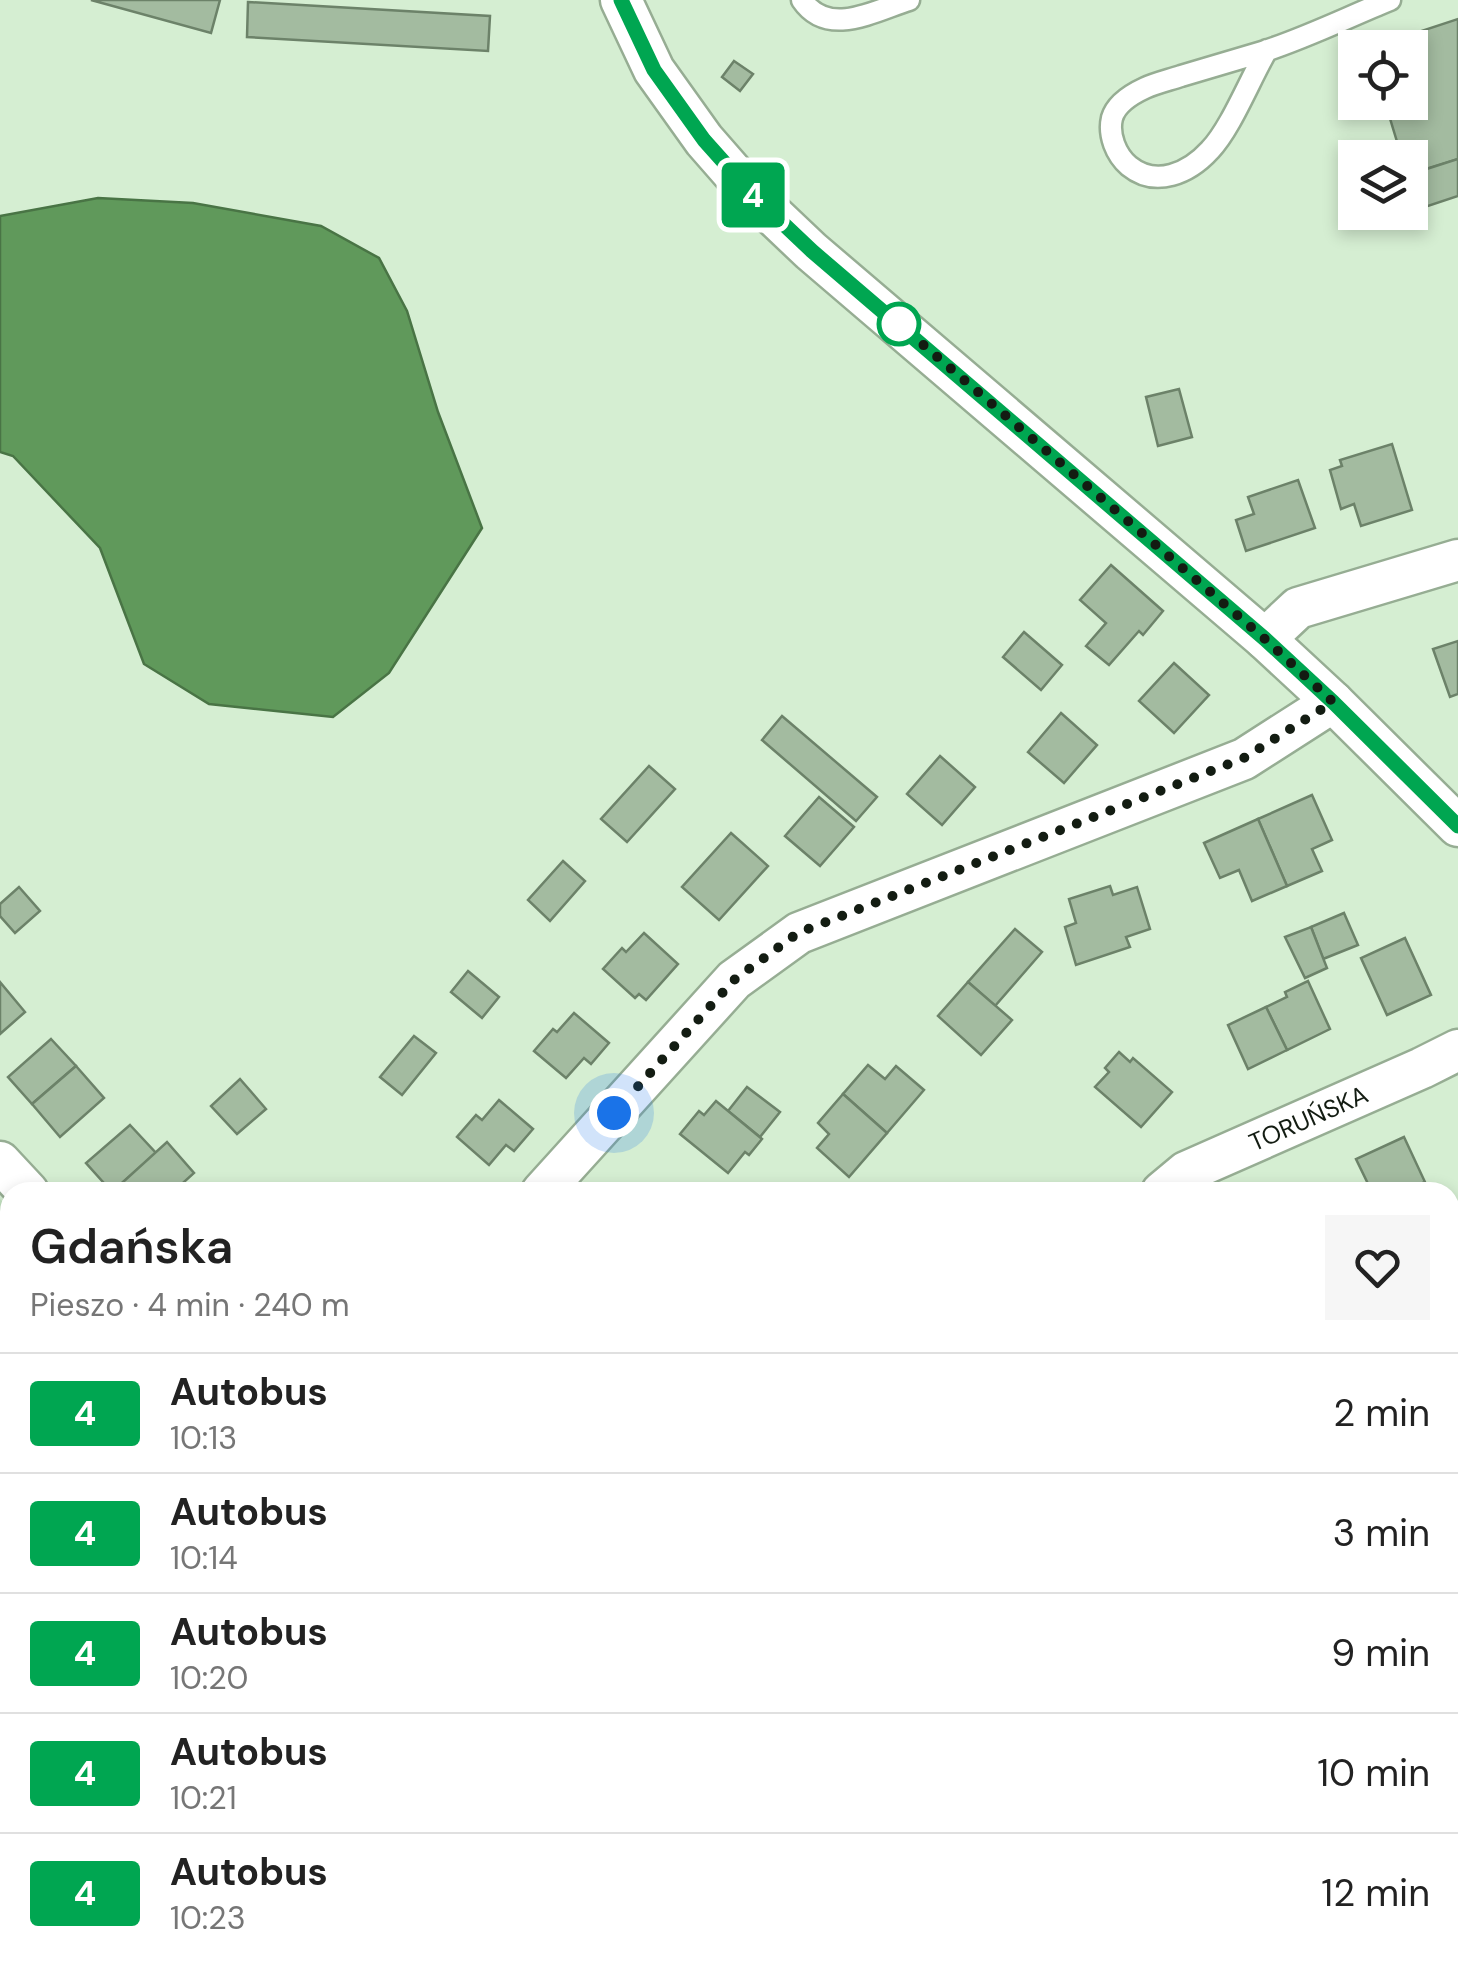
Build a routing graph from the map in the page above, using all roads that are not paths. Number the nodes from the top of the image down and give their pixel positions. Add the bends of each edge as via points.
1 (621, 0) edge
2 (802, 0) edge
3 (909, 0) edge
4 (1390, 0) edge
5 (1267, 50) junction
6 (1458, 560) edge
7 (1265, 639) junction
8 (1333, 702) junction
9 (1458, 826) edge
10 (1458, 1050) edge
11 (0, 1162) edge
12 (19, 1182) edge
13 (551, 1182) edge
14 (1174, 1182) edge

1 - 7 street via 654,70 754,196
2 - 3 lane via 817,16 840,21
4 - 5 lane
5 - 5 lane via 1127,98 1113,113 1115,149 1126,164 1160,178 1195,164 1225,130
6 - 7 street via 1298,608
7 - 8 street
8 - 9 street
8 - 13 street via 1244,758 798,933 734,980
10 - 14 street, TORUŃSKA
11 - 12 street

